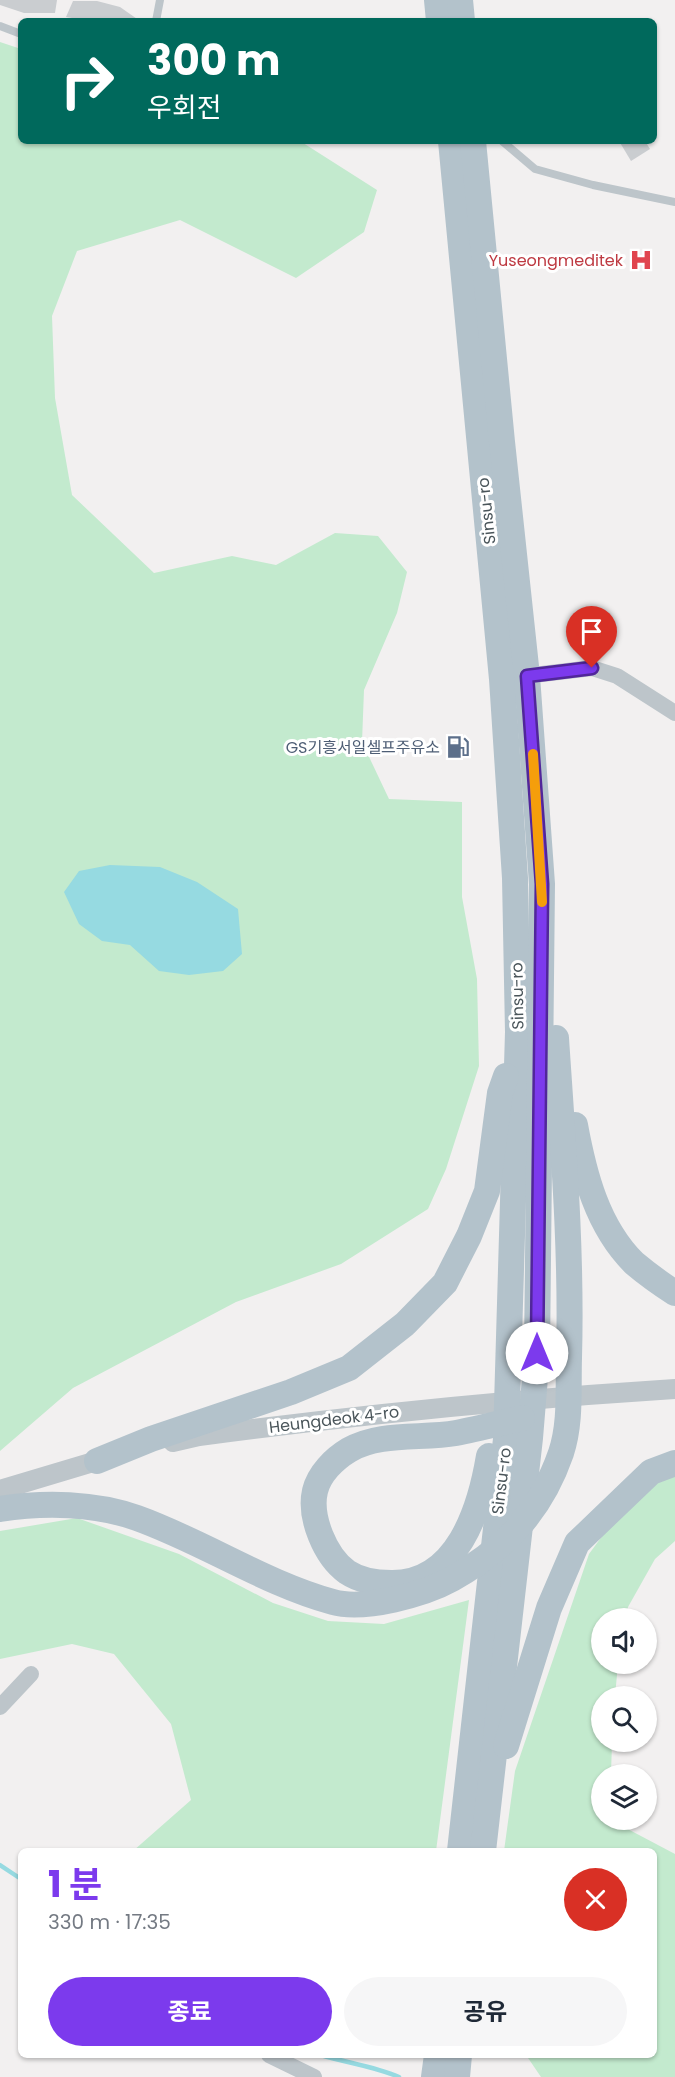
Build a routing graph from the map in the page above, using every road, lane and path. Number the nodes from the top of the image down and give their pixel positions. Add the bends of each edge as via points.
1 (160, 0) edge
2 (437, 0) edge
3 (459, 0) edge
4 (157, 18) edge
5 (439, 18) edge
6 (462, 18) edge
7 (0, 26) edge
8 (18, 33) edge
9 (451, 144) edge
10 (473, 144) edge
11 (506, 144) edge
12 (675, 202) edge
13 (491, 445) junction
14 (515, 677) junction
15 (675, 713) edge
16 (542, 884) junction
17 (555, 1028) junction
18 (518, 1032) junction
19 (675, 1293) edge
20 (675, 1389) edge
21 (578, 1395) junction
22 (510, 1439) junction
23 (97, 1461) junction
24 (675, 1463) edge
25 (0, 1490) edge
26 (0, 1509) edge
27 (31, 1674) dead end
28 (0, 1707) edge
29 (488, 1800) junction
30 (460, 1848) edge
31 (483, 1848) edge
32 (275, 2058) edge
33 (437, 2058) edge
34 (459, 2058) edge
35 (314, 2077) edge
36 (434, 2077) edge
37 (457, 2077) edge

1 - 4 lane
2 - 5 main road
3 - 6 main road
7 - 8 lane
9 - 13 main road, Sinsu-ro
10 - 13 main road
11 - 12 lane via 535,169
13 - 14 main road, Sinsu-ro
14 - 15 street via 592,668 617,676
14 - 16 main road, Sinsu-ro
14 - 18 main road, Sinsu-ro
16 - 17 main road
16 - 22 main road, Sinsu-ro via 537,1353
17 - 19 main road via 594,1200 623,1250
17 - 26 main road via 566,1193 570,1335 567,1430 554,1473 530,1515 510,1537 471,1568 440,1586 367,1604 336,1604 267,1578 135,1517 93,1507
18 - 22 main road, Sinsu-ro
18 - 23 main road via 501,1093 487,1191 445,1283 405,1324 349,1368
20 - 21 street, Heungdeok 4-ro
21 - 22 main road via 528,1416 455,1433 374,1440 349,1449 325,1470 314,1492 319,1534 347,1572 373,1581 401,1583 435,1572 471,1524 485,1482
21 - 23 street, Heungdeok 4-ro via 293,1423 199,1436
22 - 29 main road, Sinsu-ro
22 - 30 main road, Sinsu-ro
23 - 25 street, Heungdeok 4-ro
24 - 29 main road via 651,1472 577,1543 549,1608
27 - 28 street
29 - 31 main road, Sinsu-ro
32 - 35 street
33 - 36 main road
34 - 37 main road

